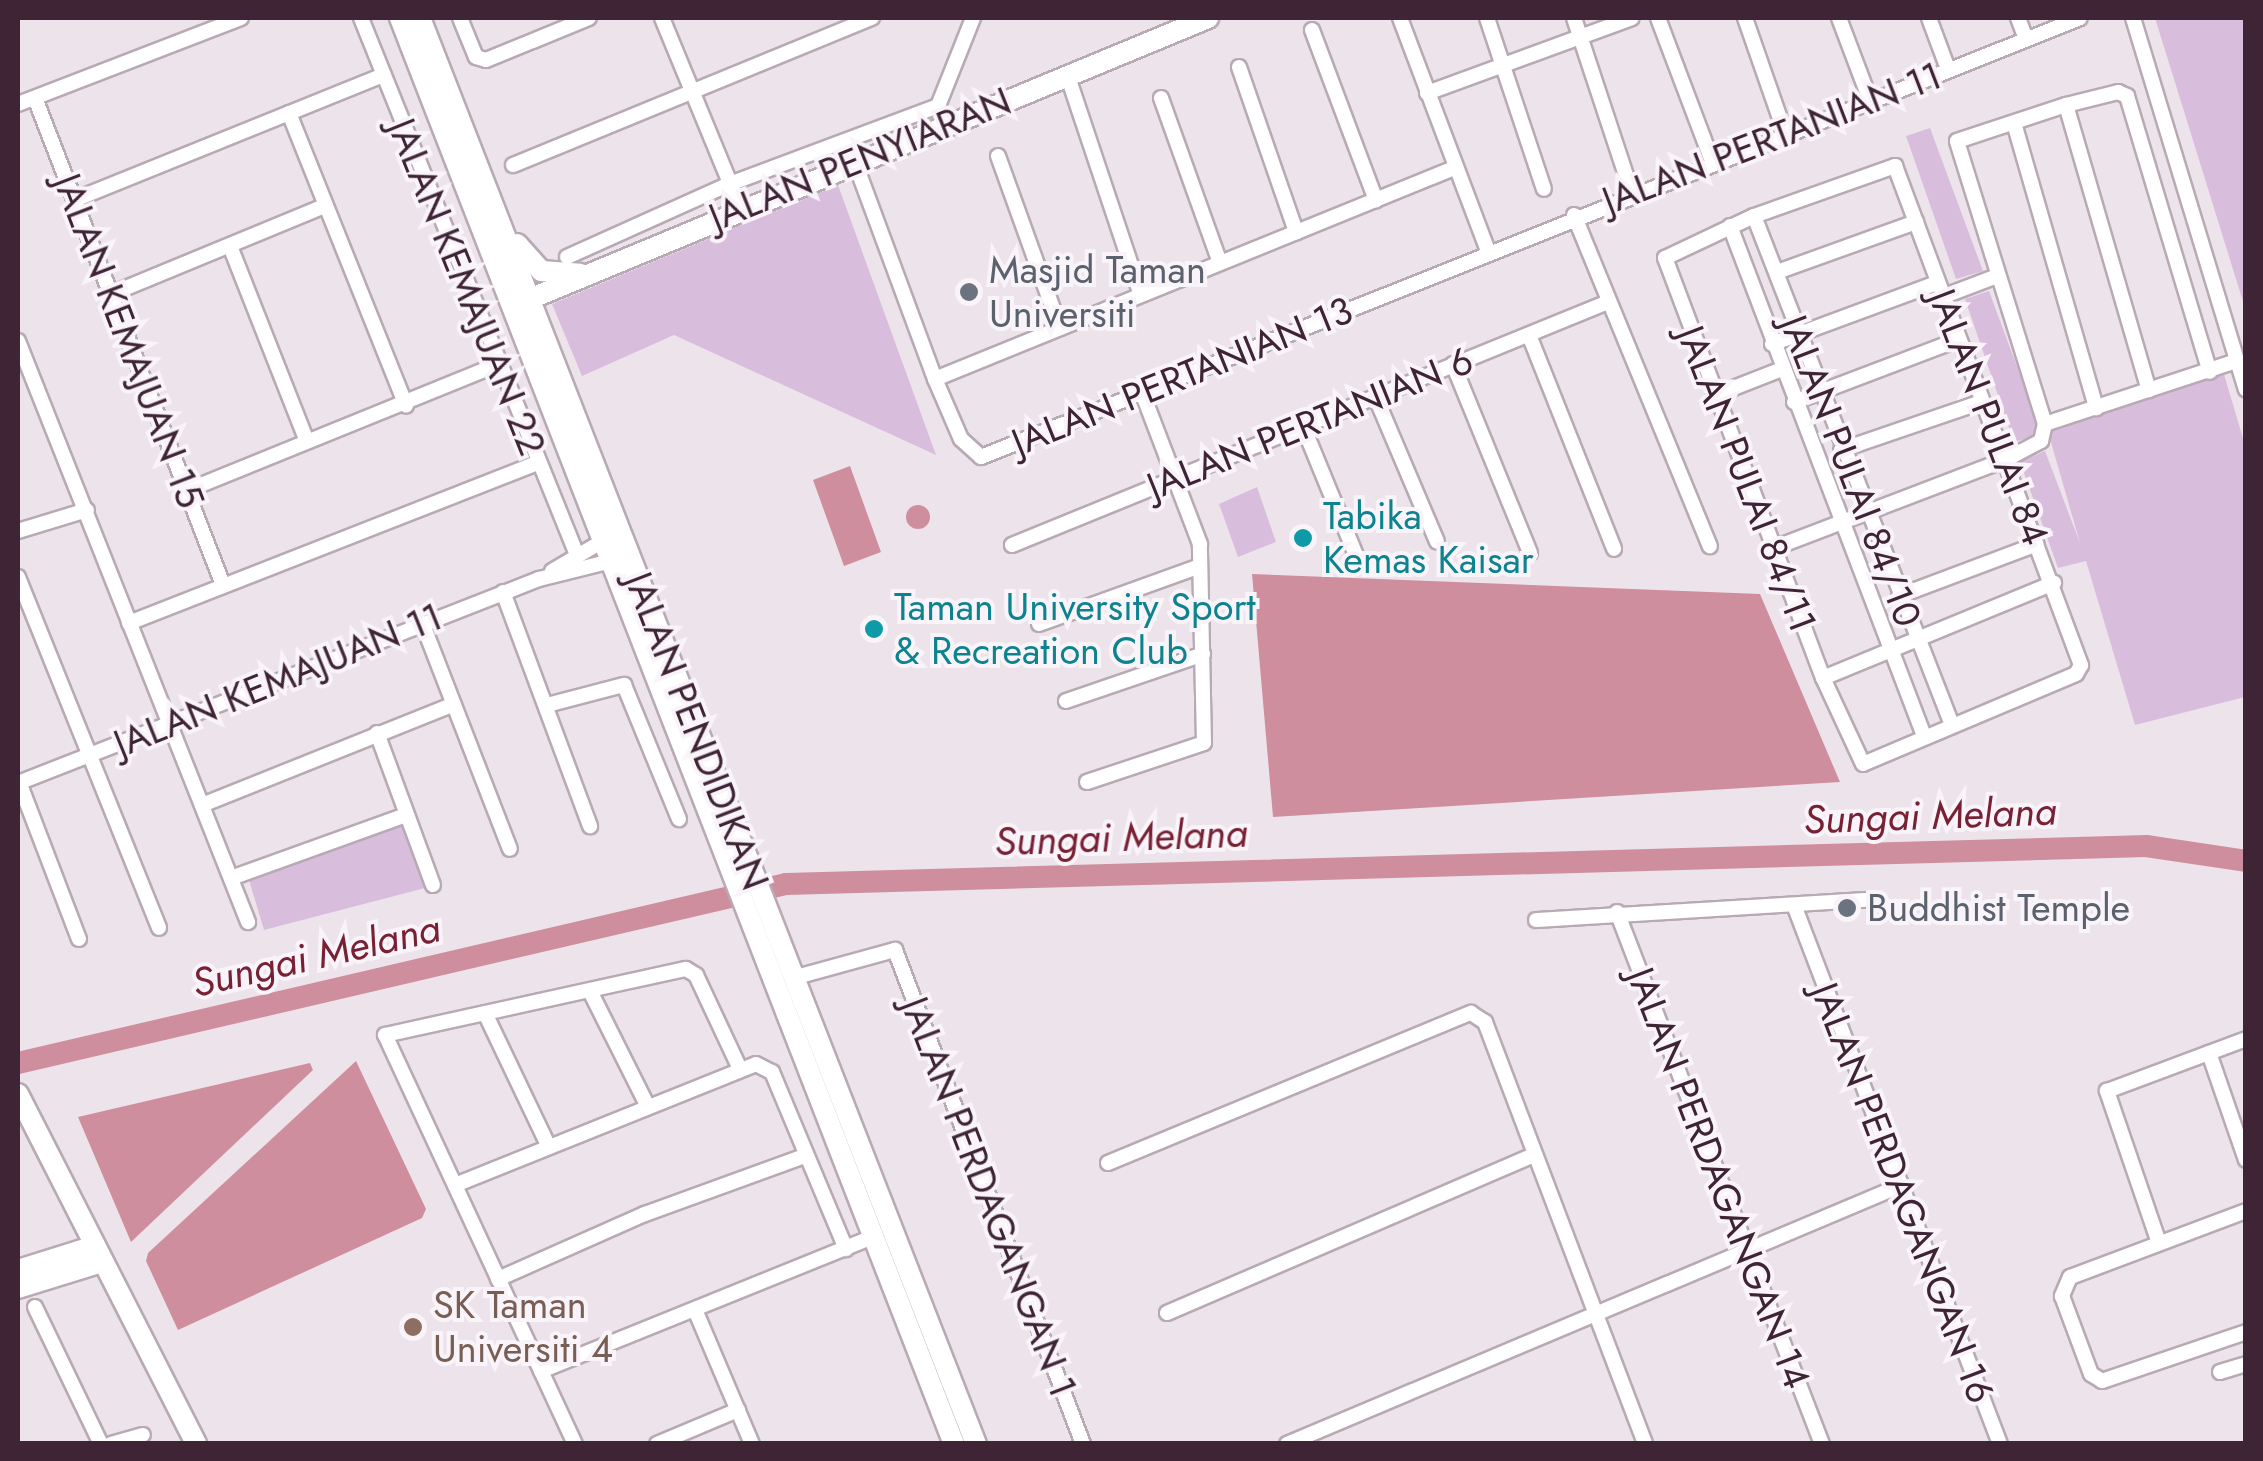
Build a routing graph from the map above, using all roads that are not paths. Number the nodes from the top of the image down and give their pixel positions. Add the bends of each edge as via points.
1 (241, 18) edge
2 (361, 18) edge
3 (400, 18) edge
4 (420, 18) edge
5 (460, 18) edge
6 (588, 18) edge
7 (662, 18) edge
8 (872, 18) edge
9 (972, 18) edge
10 (1208, 18) edge
11 (1400, 18) edge
12 (1487, 18) edge
13 (1574, 18) edge
14 (1632, 18) edge
15 (1658, 18) edge
16 (1746, 18) edge
17 (1839, 18) edge
18 (1929, 18) edge
19 (2018, 18) edge
20 (2080, 18) edge
21 (2133, 18) edge
22 (1312, 30) dead end
23 (1581, 36) junction
24 (2026, 39) junction
25 (1503, 65) junction
26 (1240, 68) dead end
27 (1948, 69) junction
28 (1067, 74) junction
29 (384, 75) junction
30 (693, 89) junction
31 (1426, 92) junction
32 (34, 98) junction
33 (1161, 98) dead end
34 (1870, 100) junction
35 (18, 104) edge
36 (2066, 105) junction
37 (289, 113) junction
38 (2014, 123) junction
39 (1785, 133) junction
40 (998, 156) dead end
41 (854, 160) junction
42 (1712, 161) junction
43 (513, 165) dead end
44 (1896, 166) joint
45 (1454, 168) junction
46 (732, 184) junction
47 (1544, 190) dead end
48 (1632, 193) junction
49 (74, 200) junction
50 (1376, 200) junction
51 (325, 206) junction
52 (740, 207) junction
53 (495, 208) junction
54 (1574, 215) junction
55 (1754, 216) junction
56 (1916, 222) junction
57 (1730, 226) junction
58 (1296, 232) junction
59 (230, 246) junction
60 (1488, 250) junction
61 (566, 257) dead end
62 (1220, 264) junction
63 (1778, 272) junction
64 (592, 274) junction
65 (1998, 276) junction
66 (1940, 290) junction
67 (110, 294) junction
68 (1140, 296) junction
69 (522, 302) junction
70 (1608, 302) junction
71 (1060, 328) junction
72 (1796, 334) junction
73 (1529, 335) junction
74 (1958, 340) junction
75 (18, 342) edge
76 (1772, 344) junction
77 (2237, 362) junction
78 (1453, 364) junction
79 (497, 365) junction
80 (1782, 369) junction
81 (2210, 372) junction
82 (935, 379) junction
83 (564, 384) junction
84 (2246, 388) edge
85 (2149, 390) junction
86 (1142, 392) junction
87 (1818, 392) junction
88 (1713, 396) junction
89 (1376, 398) junction
90 (1794, 402) junction
91 (1981, 402) junction
92 (406, 405) junction
93 (2096, 408) junction
94 (2045, 424) junction
95 (1303, 426) junction
96 (307, 441) junction
97 (1842, 450) junction
98 (2005, 460) junction
99 (537, 463) junction
100 (1175, 478) junction
101 (186, 491) junction
102 (87, 510) junction
103 (1864, 512) junction
104 (1840, 522) junction
105 (18, 531) edge
106 (1436, 542) dead end
107 (2037, 544) junction
108 (1012, 545) dead end
109 (1710, 546) dead end
110 (1774, 548) junction
111 (1614, 550) dead end
112 (607, 551) junction
113 (1530, 553) dead end
114 (577, 555) junction
115 (1356, 555) dead end
116 (1200, 566) junction
117 (18, 577) edge
118 (538, 579) junction
119 (2054, 583) junction
120 (223, 585) junction
121 (503, 592) junction
122 (1899, 596) junction
123 (129, 623) junction
124 (423, 624) junction
125 (1039, 624) dead end
126 (1914, 636) junction
127 (1888, 649) junction
128 (1202, 654) junction
129 (1823, 678) junction
130 (1066, 702) dead end
131 (454, 704) junction
132 (547, 705) junction
133 (170, 722) junction
134 (1952, 725) junction
135 (377, 733) junction
136 (1924, 736) junction
137 (91, 754) junction
138 (1087, 782) dead end
139 (18, 783) edge
140 (202, 805) junction
141 (716, 810) junction
142 (406, 815) junction
143 (679, 820) dead end
144 (590, 826) dead end
145 (510, 849) dead end
146 (232, 878) junction
147 (433, 885) dead end
148 (1866, 900) dead end
149 (1794, 904) junction
150 (1616, 912) junction
151 (1536, 920) dead end
152 (248, 922) dead end
153 (159, 928) dead end
154 (79, 939) dead end
155 (793, 978) junction
156 (590, 990) junction
157 (485, 1013) junction
158 (2246, 1039) edge
159 (2209, 1053) junction
160 (738, 1067) junction
161 (18, 1094) edge
162 (647, 1105) junction
163 (548, 1144) junction
164 (1534, 1155) junction
165 (804, 1156) junction
166 (2246, 1160) edge
167 (1108, 1163) dead end
168 (1902, 1185) junction
169 (454, 1186) junction
170 (2246, 1211) edge
171 (873, 1238) junction
172 (2158, 1243) junction
173 (846, 1249) junction
174 (98, 1254) junction
175 (1747, 1255) junction
176 (18, 1270) edge
177 (498, 1279) junction
178 (18, 1288) edge
179 (35, 1307) dead end
180 (696, 1312) junction
181 (1167, 1312) dead end
182 (1594, 1312) junction
183 (2246, 1332) edge
184 (2246, 1364) edge
185 (541, 1371) junction
186 (2220, 1372) dead end
187 (738, 1410) junction
188 (142, 1434) dead end
189 (948, 1442) edge
190 (101, 1444) edge
191 (111, 1444) edge
192 (196, 1444) edge
193 (575, 1444) edge
194 (657, 1444) edge
195 (752, 1444) edge
196 (976, 1444) edge
197 (1083, 1444) edge
198 (1286, 1444) edge
199 (1645, 1444) edge
200 (1822, 1444) edge
201 (2000, 1444) edge

1 - 32 street
2 - 29 street, JALAN KEMAJUAN 22
3 - 69 main road, JALAN PENDIDIKAN
4 - 53 main road, JALAN PENDIDIKAN
5 - 6 street via 476,57 486,60
7 - 30 street
8 - 30 street
9 - 46 street via 938,106
10 - 28 main road, JALAN PENYIARAN
11 - 31 street
12 - 25 street
13 - 23 street
14 - 23 street
15 - 42 street
16 - 39 street
17 - 34 street
18 - 27 street
19 - 24 street
20 - 24 street, JALAN PERTANIAN 11
21 - 77 street
22 - 50 street
23 - 25 street
23 - 48 street
24 - 27 street, JALAN PERTANIAN 11
25 - 31 street
25 - 47 street
26 - 58 street
27 - 34 street, JALAN PERTANIAN 11
28 - 41 main road, JALAN PENYIARAN
28 - 68 street
29 - 37 street
29 - 79 street, JALAN KEMAJUAN 22
30 - 43 street
30 - 46 street
31 - 45 street
32 - 35 street
32 - 49 street, JALAN KEMAJUAN 15
33 - 62 street
34 - 39 street, JALAN PERTANIAN 11
36 - 38 street
36 - 81 street via 2118,92 2127,96
36 - 85 street
37 - 49 street
37 - 51 street
38 - 65 street via 1956,141
38 - 93 street
39 - 42 street, JALAN PERTANIAN 11
40 - 71 street
41 - 52 main road, JALAN PENYIARAN
41 - 82 street, JALAN PERTANIAN 13
42 - 48 street, JALAN PERTANIAN 11
44 - 55 street, JALAN PULAI 84/11
44 - 56 street, JALAN PULAI 84
45 - 50 street
45 - 60 street
46 - 52 street
46 - 61 street
48 - 54 street, JALAN PERTANIAN 11
49 - 67 street, JALAN KEMAJUAN 15
50 - 58 street
51 - 59 street
51 - 92 street
52 - 64 main road, JALAN PENYIARAN
53 - 64 main road via 541,271
53 - 69 main road, JALAN PENDIDIKAN
54 - 60 street, JALAN PERTANIAN 13
54 - 70 street, JALAN PERTANIAN 11
55 - 57 street, JALAN PULAI 84/11
55 - 63 street, JALAN PULAI 84/10
56 - 63 street
56 - 66 street, JALAN PULAI 84
57 - 76 street, JALAN PULAI 84/11
57 - 88 street, JALAN PULAI 84/11 via 1665,258
58 - 62 street
59 - 67 street
59 - 96 street
60 - 86 street, JALAN PERTANIAN 13
62 - 68 street
63 - 72 street, JALAN PULAI 84/10
64 - 69 main road, JALAN PENYIARAN
64 - 83 main road via 556,297 549,310
65 - 66 street
65 - 94 street
66 - 72 street
66 - 74 street, JALAN PULAI 84
67 - 101 street, JALAN KEMAJUAN 15
68 - 71 street
69 - 83 main road, JALAN PENDIDIKAN
69 - 112 main road, JALAN PENDIDIKAN
70 - 73 street, JALAN PERTANIAN 6
70 - 109 street, JALAN PERTANIAN 11
71 - 82 street
72 - 76 street
72 - 87 street, JALAN PULAI 84/10
73 - 78 street, JALAN PERTANIAN 6
73 - 111 street
74 - 87 street
74 - 91 street, JALAN PULAI 84
75 - 102 street
76 - 80 street, JALAN PULAI 84/11
77 - 81 street
77 - 84 street
78 - 89 street, JALAN PERTANIAN 6
78 - 113 street
79 - 92 street
79 - 99 street, JALAN KEMAJUAN 22
80 - 88 street
80 - 90 street, JALAN PULAI 84/11
81 - 85 street
82 - 86 street, JALAN PERTANIAN 13 via 962,440 981,457
83 - 141 main road, JALAN PENDIDIKAN
85 - 93 street
86 - 100 street
87 - 90 street
87 - 97 street, JALAN PULAI 84/10
88 - 110 street, JALAN PULAI 84/11
89 - 95 street, JALAN PERTANIAN 6
89 - 106 street
90 - 104 street, JALAN PULAI 84/11
91 - 97 street
91 - 98 street, JALAN PULAI 84
92 - 96 street
93 - 94 street
94 - 98 street via 2041,441
95 - 100 street, JALAN PERTANIAN 6
95 - 115 street
96 - 101 street
97 - 103 street, JALAN PULAI 84/10
98 - 103 street
98 - 107 street, JALAN PULAI 84
99 - 114 street, JALAN KEMAJUAN 22
99 - 120 street
100 - 108 street, JALAN PERTANIAN 6
100 - 116 street via 1200,544
101 - 120 street, JALAN KEMAJUAN 15
102 - 105 street
102 - 123 street
103 - 104 street
103 - 122 street, JALAN PULAI 84/10
104 - 110 street
104 - 127 street, JALAN PULAI 84/11
107 - 119 street, JALAN PULAI 84
107 - 122 street
110 - 129 street, JALAN PULAI 84/11
112 - 114 street, JALAN KEMAJUAN 11
112 - 118 street, JALAN KEMAJUAN 11
112 - 141 main road, JALAN PENDIDIKAN
114 - 118 street, JALAN KEMAJUAN 11
116 - 125 street
116 - 128 street
117 - 137 street
118 - 121 street, JALAN KEMAJUAN 11
119 - 126 street
119 - 134 street, JALAN PULAI 84 via 2080,669
120 - 123 street
121 - 124 street, JALAN KEMAJUAN 11
121 - 132 street
122 - 126 street, JALAN PULAI 84/10
123 - 133 street
124 - 131 street
124 - 133 street, JALAN KEMAJUAN 11
126 - 127 street
126 - 134 street, JALAN PULAI 84/10
127 - 129 street
127 - 136 street, JALAN PULAI 84/11
128 - 130 street
128 - 138 street via 1204,743
129 - 136 street, JALAN PULAI 84/11 via 1863,764
131 - 135 street
131 - 145 street
132 - 143 street via 624,685
132 - 144 street
133 - 137 street, JALAN KEMAJUAN 11
133 - 140 street
134 - 136 street
135 - 140 street
135 - 142 street
137 - 139 street, JALAN KEMAJUAN 11
137 - 153 street
139 - 154 street
140 - 146 street
141 - 155 main road, JALAN PENDIDIKAN
141 - 171 main road, JALAN PENDIDIKAN via 776,992
142 - 146 street
142 - 147 street
146 - 152 street
148 - 149 street, JALAN PERDAGANGAN 14
149 - 150 street, JALAN PERDAGANGAN 14
149 - 168 street, JALAN PERDAGANGAN 16
150 - 151 street, JALAN PERDAGANGAN 14
150 - 175 street, JALAN PERDAGANGAN 14
155 - 196 main road, JALAN PENDIDIKAN
155 - 197 street, JALAN PERDAGANGAN 1 via 894,950
156 - 157 street
156 - 160 street via 692,970
156 - 162 street
157 - 163 street
157 - 169 street via 384,1036
158 - 159 street
159 - 166 street
159 - 172 street via 2110,1085
160 - 162 street
160 - 165 street via 765,1066
161 - 174 main road
162 - 163 street
163 - 169 street
164 - 167 street via 1485,1022 1471,1014
164 - 181 street
164 - 182 street
165 - 173 street
165 - 177 street via 644,1214
168 - 175 street
168 - 201 street, JALAN PERDAGANGAN 16
169 - 177 street
170 - 172 street
171 - 173 street
171 - 189 main road, JALAN PENDIDIKAN
172 - 183 street via 2070,1277 2062,1296 2091,1374 2106,1381
173 - 180 street
174 - 176 main road
174 - 178 main road
174 - 192 main road
175 - 182 street
175 - 200 street, JALAN PERDAGANGAN 14
177 - 185 street
179 - 190 street
180 - 185 street
180 - 187 street
182 - 198 street
182 - 199 street
184 - 186 street
185 - 193 street
187 - 194 street
187 - 195 street
188 - 191 street

